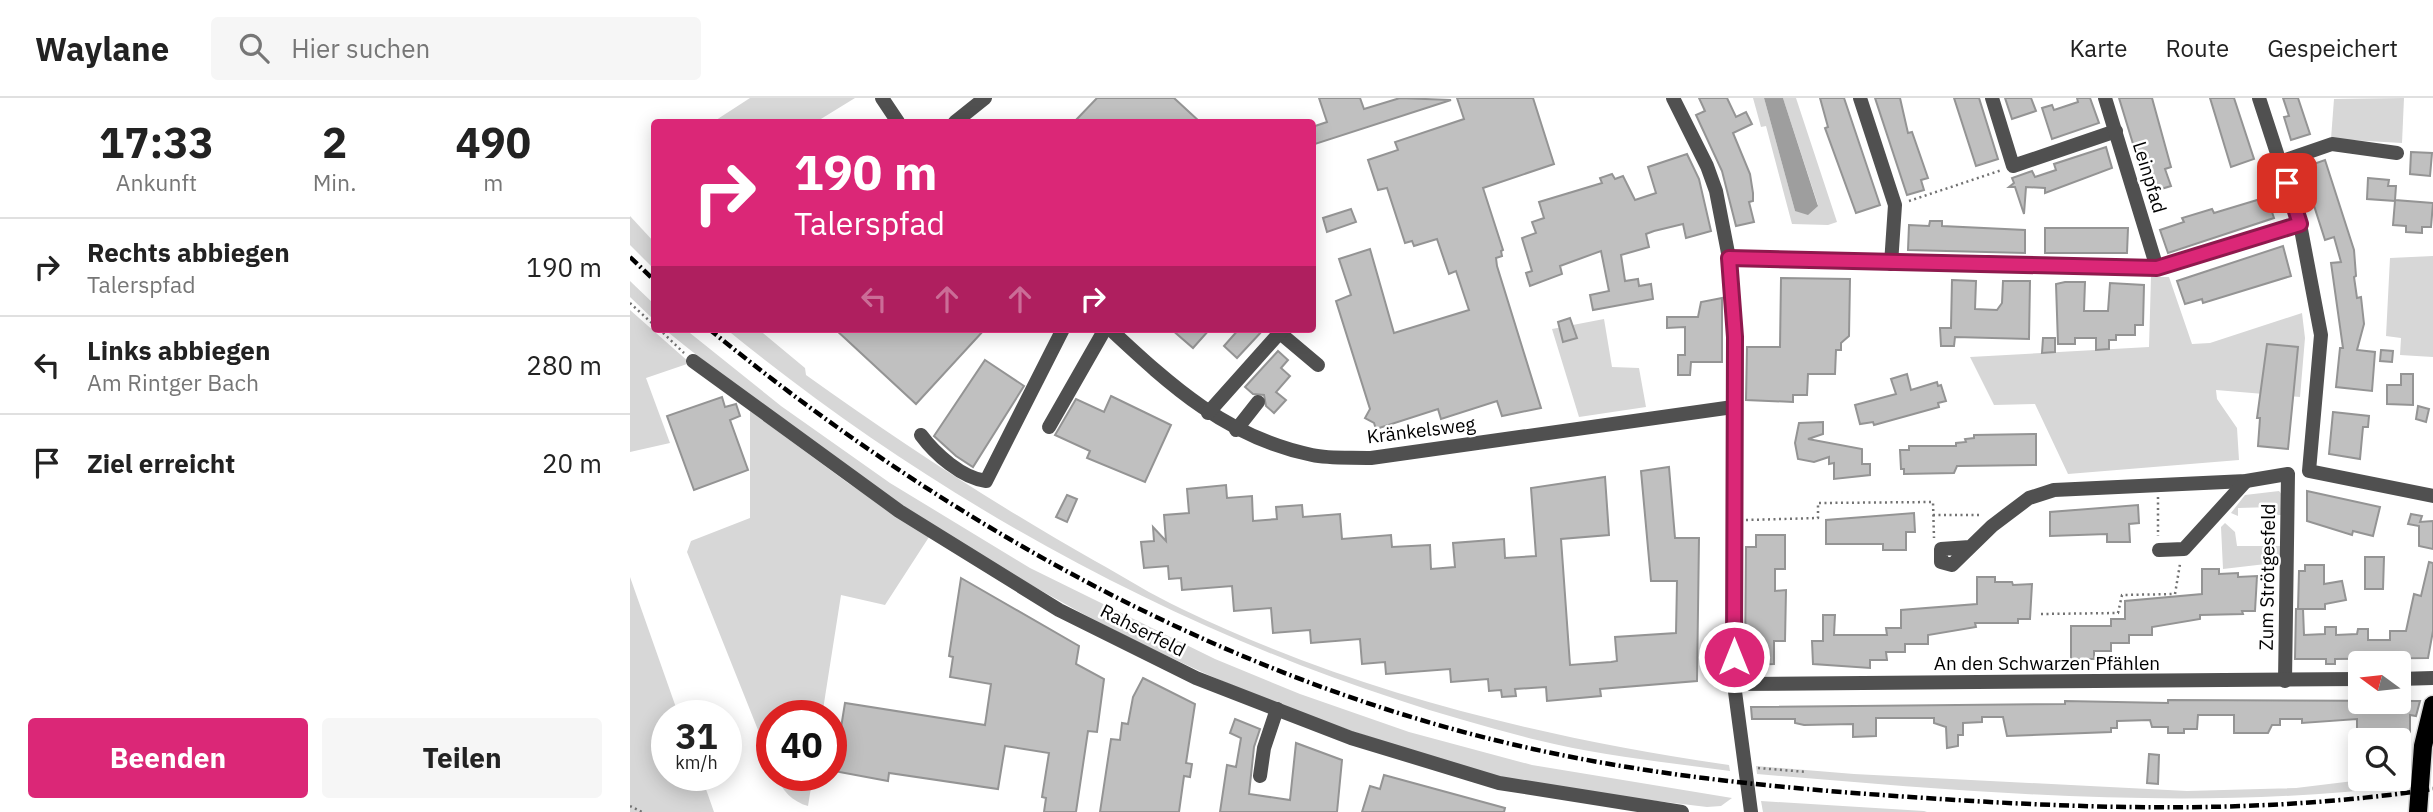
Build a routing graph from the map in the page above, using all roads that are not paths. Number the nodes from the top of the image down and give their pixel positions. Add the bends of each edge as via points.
1 (882, 98) edge
2 (985, 98) edge
3 (1674, 98) edge
4 (1860, 98) edge
5 (1992, 98) edge
6 (2105, 98) edge
7 (2259, 98) edge
8 (896, 119) edge
9 (958, 119) edge
10 (2116, 131) junction
11 (2397, 153) dead end
12 (2280, 162) junction
13 (2300, 224) junction
14 (1729, 258) junction
15 (1891, 264) junction
16 (2157, 268) junction
17 (1061, 333) edge
18 (1105, 333) edge
19 (1112, 333) edge
20 (1279, 333) edge
21 (1283, 333) edge
22 (693, 360) road end
23 (1318, 365) dead end
24 (1258, 402) dead end
25 (1733, 407) junction
26 (1208, 413) junction
27 (1049, 427) dead end
28 (1236, 430) junction
29 (922, 435) dead end
30 (2246, 481) junction
31 (2433, 496) edge
32 (2159, 550) road end
33 (1940, 552) road end
34 (2433, 678) edge
35 (2348, 679) edge
36 (2412, 679) edge
37 (2284, 681) junction
38 (1734, 684) junction
39 (2433, 705) edge
40 (1277, 709) junction
41 (1259, 776) dead end
42 (1682, 812) edge
43 (1751, 812) edge
44 (2418, 812) edge

1 - 8 street
2 - 9 street
3 - 14 street via 1707,166
4 - 15 street via 1895,205
5 - 10 street via 2013,166
6 - 10 street, Leinpfad
7 - 12 street
10 - 16 street, Leinpfad
11 - 12 street via 2332,144
12 - 13 street
13 - 16 street
13 - 31 street via 2321,335 2309,471
14 - 15 street
14 - 25 street via 1735,337
15 - 16 street
17 - 29 street via 986,481 972,480
18 - 27 street
19 - 26 street, Kränkelsweg
20 - 26 street
21 - 23 street
22 - 40 street, Rahserfeld via 899,511 1059,610 1196,678
24 - 28 street
25 - 28 street, Kränkelsweg via 1371,458 1314,455
25 - 38 street
26 - 28 street, Kränkelsweg
30 - 32 street via 2183,549
30 - 33 street via 2054,490 2029,498 1952,565 1941,562
30 - 37 street, Zum Strötgesfeld via 2288,474
34 - 36 street
35 - 37 street, An den Schwarzen Pfählen
37 - 38 street, An den Schwarzen Pfählen
38 - 43 street
39 - 44 main road via 2419,777
40 - 41 street
40 - 42 street, Rahserfeld via 1351,738 1499,783

